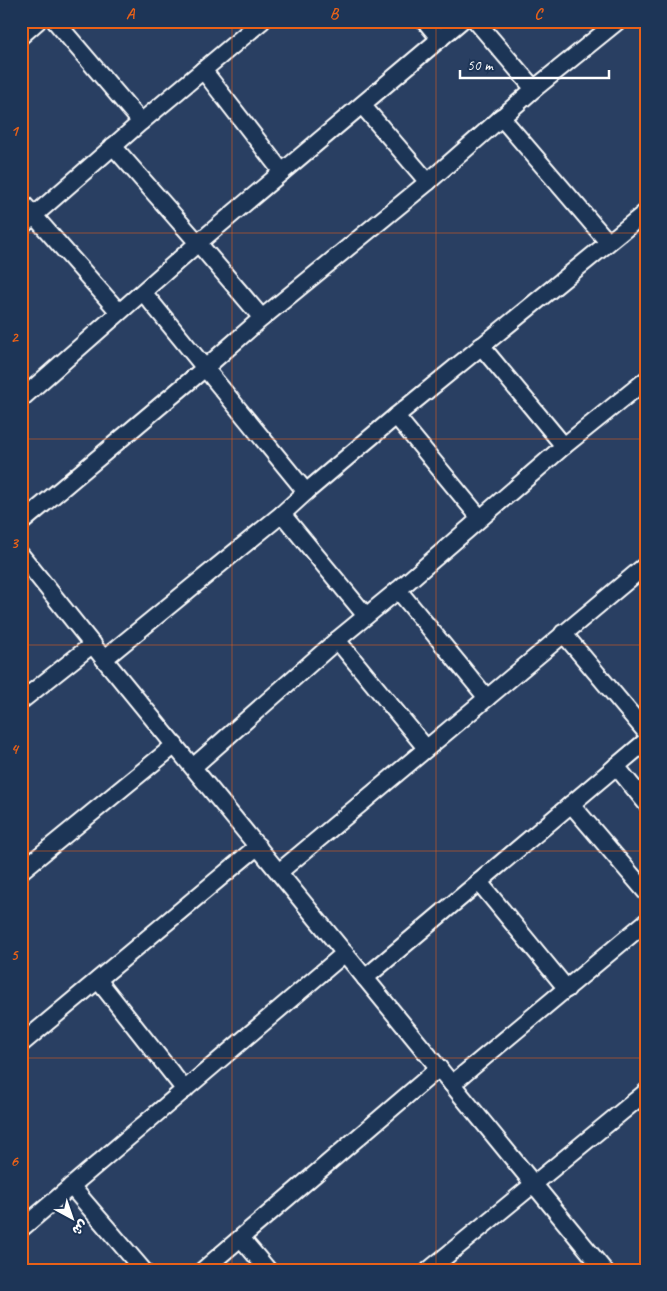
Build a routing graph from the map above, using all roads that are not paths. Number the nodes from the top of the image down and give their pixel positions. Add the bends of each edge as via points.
1 (38, 21) edge
2 (55, 21) edge
3 (262, 21) edge
4 (424, 21) edge
5 (462, 21) edge
6 (476, 21) edge
7 (618, 21) edge
8 (22, 35) edge
9 (440, 39) junction
10 (203, 70) junction
11 (534, 89) junction
12 (362, 105) junction
13 (501, 117) junction
14 (141, 122) junction
15 (113, 146) junction
16 (282, 172) junction
17 (428, 182) junction
18 (21, 201) edge
19 (646, 212) edge
20 (34, 216) junction
21 (21, 227) edge
22 (608, 242) junction
23 (198, 243) junction
24 (143, 292) junction
25 (119, 312) junction
26 (262, 318) junction
27 (481, 346) junction
28 (205, 368) junction
29 (646, 380) edge
30 (21, 399) edge
31 (396, 416) junction
32 (564, 446) junction
33 (306, 492) junction
34 (282, 514) junction
35 (480, 518) junction
36 (21, 523) edge
37 (21, 556) edge
38 (646, 565) edge
39 (398, 590) junction
40 (366, 616) junction
41 (563, 633) junction
42 (337, 640) junction
43 (93, 644) junction
44 (104, 659) junction
45 (487, 698) junction
46 (21, 702) edge
47 (646, 732) edge
48 (646, 741) edge
49 (174, 745) junction
50 (426, 748) junction
51 (616, 766) junction
52 (193, 767) junction
53 (646, 803) edge
54 (571, 804) junction
55 (258, 846) junction
56 (21, 871) edge
57 (279, 872) junction
58 (479, 882) junction
59 (646, 892) edge
60 (646, 922) edge
61 (345, 953) junction
62 (365, 978) junction
63 (98, 980) junction
64 (567, 988) junction
65 (21, 1044) edge
66 (439, 1068) junction
67 (452, 1084) junction
68 (185, 1090) junction
69 (646, 1092) edge
70 (534, 1184) junction
71 (71, 1186) junction
72 (21, 1230) edge
73 (241, 1238) junction
74 (143, 1270) edge
75 (203, 1270) edge
76 (268, 1270) edge
77 (428, 1270) edge
78 (604, 1270) edge

1 - 8 street
2 - 14 street
3 - 10 street
4 - 9 street
5 - 9 street
6 - 11 street
7 - 11 street
9 - 12 street
10 - 14 street
10 - 16 street
11 - 13 street
12 - 16 street
12 - 17 street
13 - 17 street
13 - 22 street
14 - 15 street
15 - 20 street
15 - 23 street
16 - 23 street
17 - 26 street
18 - 20 street
19 - 22 street
20 - 21 street
20 - 25 street
22 - 27 street
23 - 24 street
23 - 26 street
24 - 25 street
24 - 28 street
25 - 30 street
26 - 28 street
27 - 31 street
27 - 32 street
28 - 33 street
28 - 36 street
29 - 32 street
31 - 33 street
31 - 35 street
32 - 35 street
33 - 34 street
34 - 40 street
34 - 44 street
35 - 39 street
37 - 43 street
38 - 41 street
39 - 40 street
39 - 45 street
40 - 42 street
41 - 45 street
41 - 47 street
42 - 50 street
42 - 52 street
43 - 44 street
43 - 46 street
44 - 49 street
45 - 50 street
48 - 51 street
49 - 52 street
49 - 56 street
50 - 57 street
51 - 53 street
51 - 54 street
52 - 55 street
54 - 58 street
54 - 59 street
55 - 57 street
55 - 63 street
57 - 61 street
58 - 62 street
58 - 64 street
60 - 64 street
61 - 62 street
61 - 68 street
62 - 66 street
63 - 65 street
63 - 68 street
64 - 67 street
66 - 67 street
66 - 73 street
67 - 70 street
68 - 71 street
69 - 70 street
70 - 77 street
70 - 78 street
71 - 72 street
71 - 74 street
73 - 75 street
73 - 76 street

